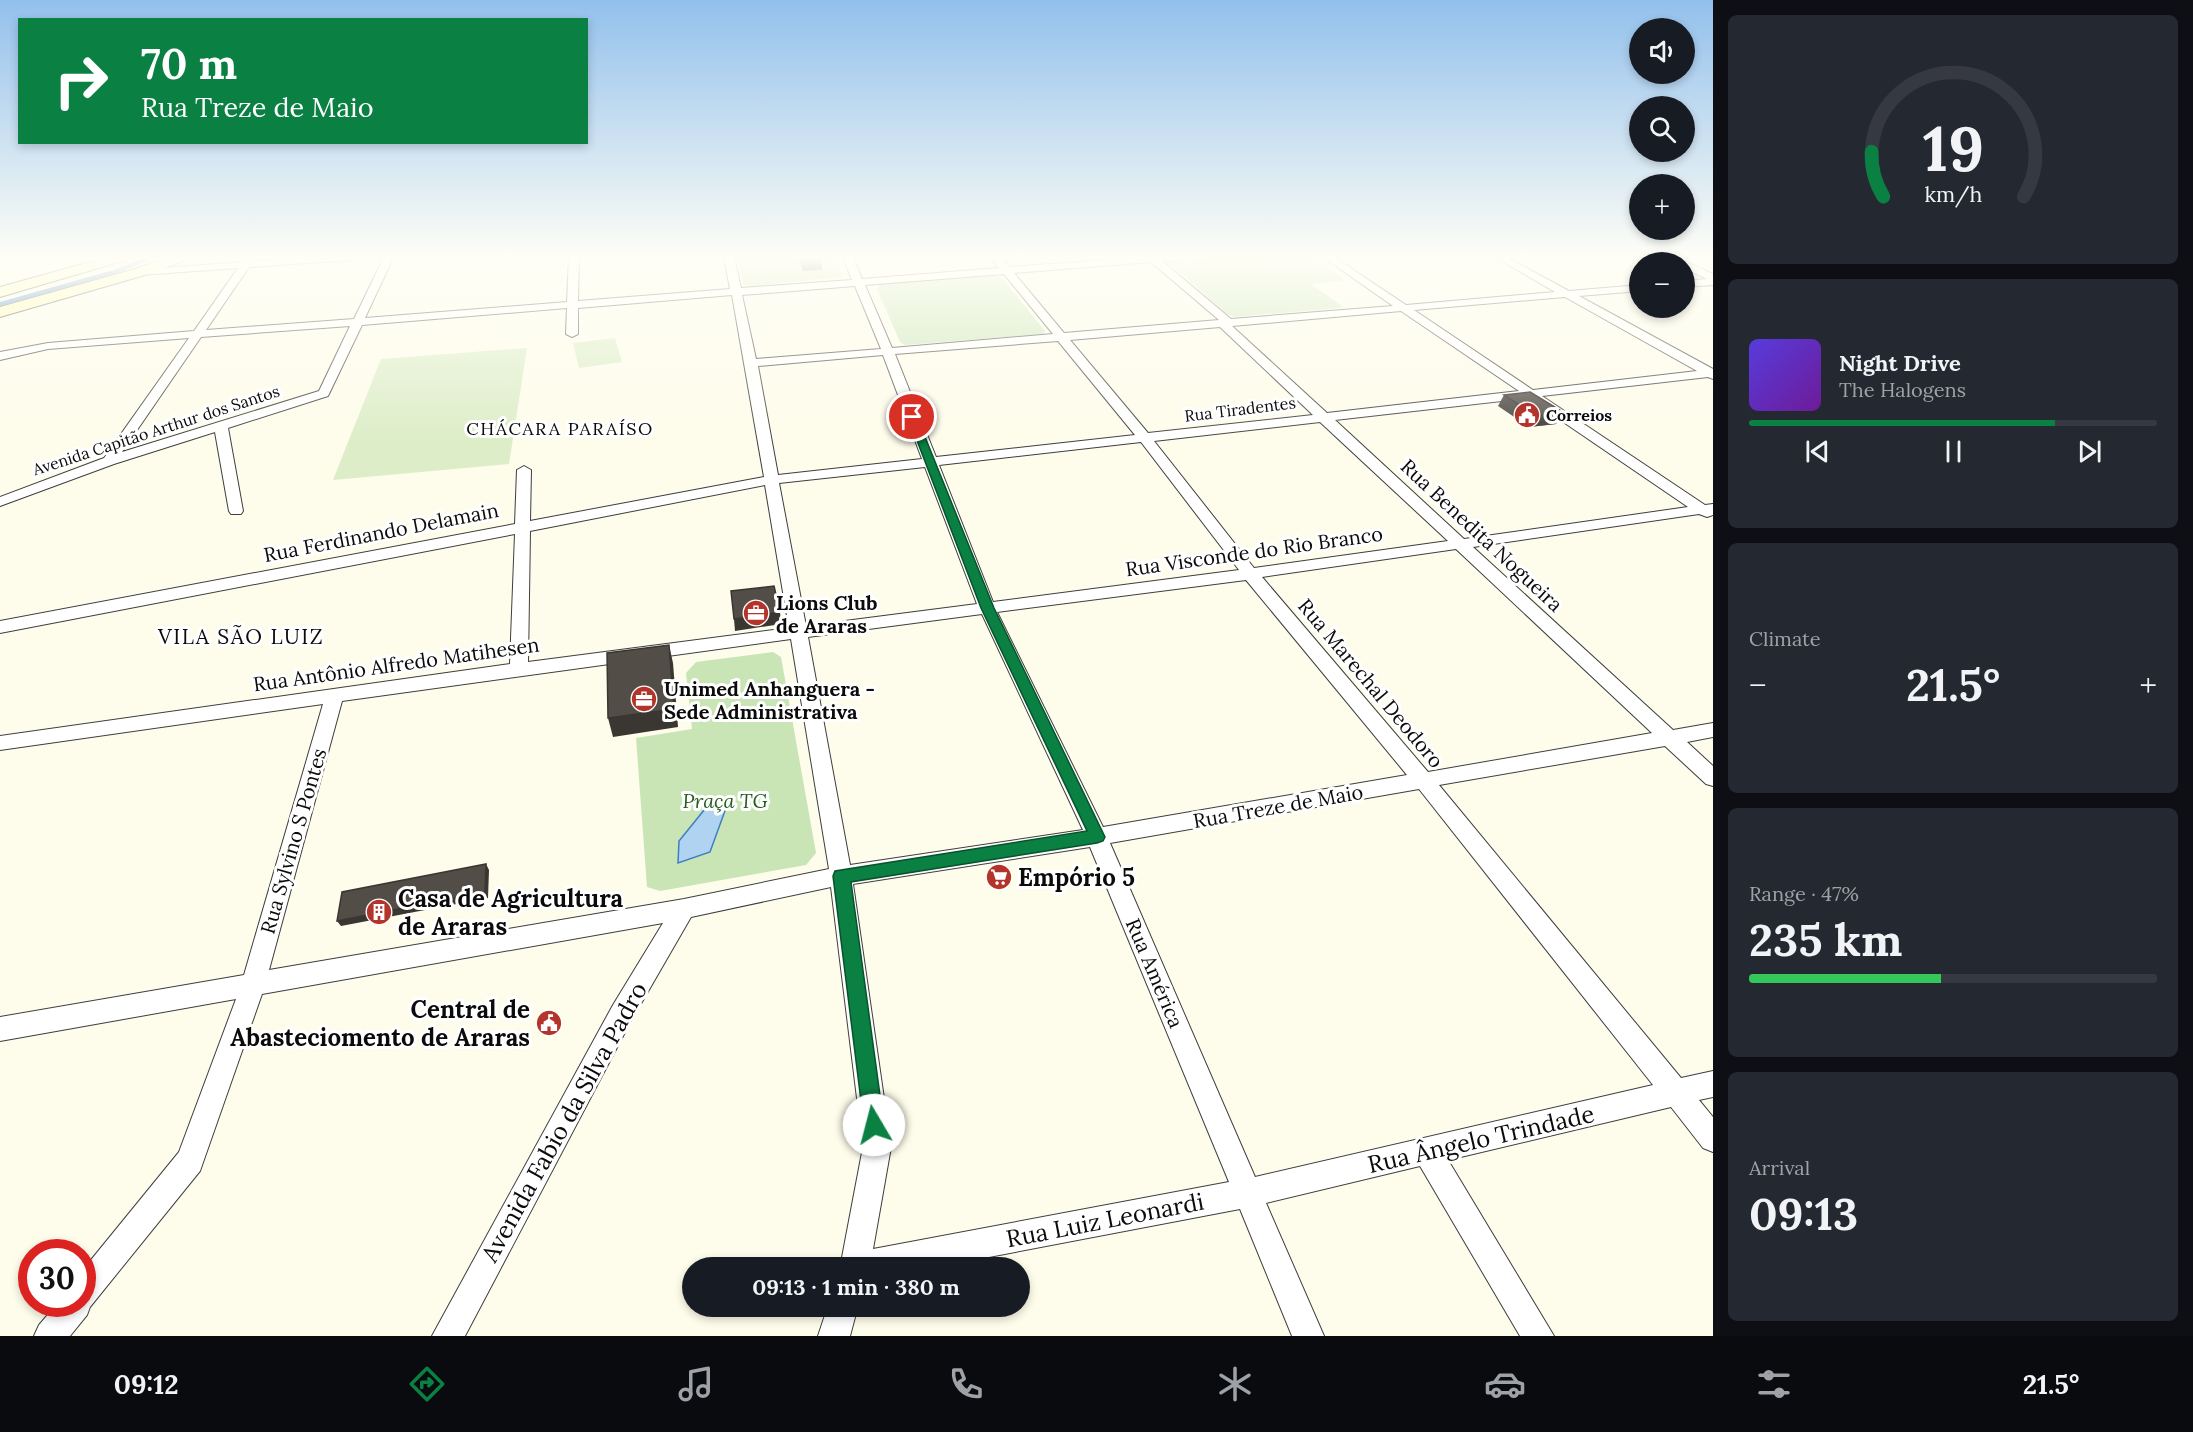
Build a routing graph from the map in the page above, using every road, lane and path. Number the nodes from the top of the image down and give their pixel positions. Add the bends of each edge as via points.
1 (208, 319) edge
2 (389, 319) edge
3 (572, 319) edge
4 (741, 319) edge
5 (875, 319) edge
6 (1046, 319) edge
7 (1221, 319) edge
8 (1269, 319) edge
9 (1422, 319) edge
10 (1613, 319) edge
11 (359, 322) junction
12 (1225, 323) junction
13 (198, 334) junction
14 (572, 334) dead end
15 (1060, 336) junction
16 (888, 352) junction
17 (0, 356) edge
18 (751, 363) junction
19 (1712, 374) edge
20 (1532, 393) junction
21 (1325, 417) junction
22 (221, 427) junction
23 (1145, 438) junction
24 (929, 460) junction
25 (109, 461) junction
26 (524, 470) dead end
27 (771, 480) junction
28 (0, 502) edge
29 (236, 511) dead end
30 (1709, 512) edge
31 (523, 526) junction
32 (1460, 543) junction
33 (1250, 574) junction
34 (987, 608) junction
35 (0, 627) edge
36 (799, 632) junction
37 (519, 669) junction
38 (334, 696) junction
39 (1713, 730) edge
40 (1670, 739) junction
41 (0, 743) edge
42 (1713, 778) edge
43 (1424, 781) junction
44 (1097, 837) junction
45 (841, 876) junction
46 (684, 909) junction
47 (253, 986) junction
48 (0, 1029) edge
49 (1713, 1084) edge
50 (1677, 1093) junction
51 (1713, 1137) edge
52 (1427, 1152) junction
53 (1248, 1193) junction
54 (857, 1257) edge
55 (908, 1257) edge
56 (96, 1278) edge
57 (65, 1317) edge
58 (840, 1317) edge
59 (50, 1336) edge
60 (448, 1336) edge
61 (834, 1336) edge
62 (1308, 1336) edge
63 (1538, 1336) edge

1 - 13 street
2 - 11 street
3 - 14 street
4 - 18 street
5 - 16 street, Rua América
6 - 15 street, Rua Marechal Deodoro
7 - 12 street, Rua Benedita Nogueira
8 - 12 street
9 - 20 street
10 - 19 street
11 - 13 street
11 - 22 street, Avenida Capitão Arthur dos Santos via 324,393
12 - 15 street
12 - 21 street, Rua Benedita Nogueira
13 - 17 street via 48,346
13 - 25 street
15 - 16 street
15 - 23 street, Rua Marechal Deodoro
16 - 18 street
16 - 24 street, Rua América
18 - 27 street
19 - 20 street, Rua Tiradentes
20 - 21 street, Rua Tiradentes
20 - 30 street
21 - 23 street, Rua Tiradentes
21 - 32 street, Rua Benedita Nogueira
22 - 25 street, Avenida Capitão Arthur dos Santos
22 - 29 street
23 - 24 street, Rua Tiradentes
23 - 33 street, Rua Marechal Deodoro
24 - 27 street, Rua Tiradentes
24 - 34 street, Rua América
25 - 28 street, Avenida Capitão Arthur dos Santos
26 - 31 street
27 - 31 street, Rua Ferdinando Delamain
27 - 36 street
30 - 32 street, Rua Visconde do Rio Branco
31 - 35 street, Rua Ferdinando Delamain
31 - 37 street
32 - 33 street, Rua Visconde do Rio Branco
32 - 40 street, Rua Benedita Nogueira
33 - 34 street, Rua Visconde do Rio Branco
33 - 43 street, Rua Marechal Deodoro
34 - 36 street, Rua Visconde do Rio Branco
34 - 44 street, Rua América
36 - 37 street, Rua Antônio Alfredo Matihesen
36 - 45 street
37 - 38 street, Rua Antônio Alfredo Matihesen
38 - 41 street, Rua Antônio Alfredo Matihesen
38 - 47 street, Rua Sylvino S Pontes
39 - 40 street, Rua Treze de Maio
40 - 42 street, Rua Benedita Nogueira
40 - 43 street, Rua Treze de Maio
43 - 44 street, Rua Treze de Maio
43 - 50 street, Rua Marechal Deodoro
44 - 45 street, Rua Treze de Maio
44 - 53 street, Rua América
45 - 46 street, Rua Treze de Maio
45 - 54 street via 877,1147
46 - 47 street, Rua Treze de Maio
46 - 60 street, Avenida Fabio da Silva Padro via 622,1012
47 - 48 street, Rua Treze de Maio
47 - 56 street, Rua Sylvino S Pontes via 190,1161
49 - 50 street, Rua Ângelo Trindade
50 - 51 street, Rua Marechal Deodoro
50 - 52 street, Rua Ângelo Trindade
52 - 53 street, Rua Ângelo Trindade
52 - 63 street
53 - 55 street, Rua Luiz Leonardi
53 - 62 street, Rua América
57 - 59 street
58 - 61 street

